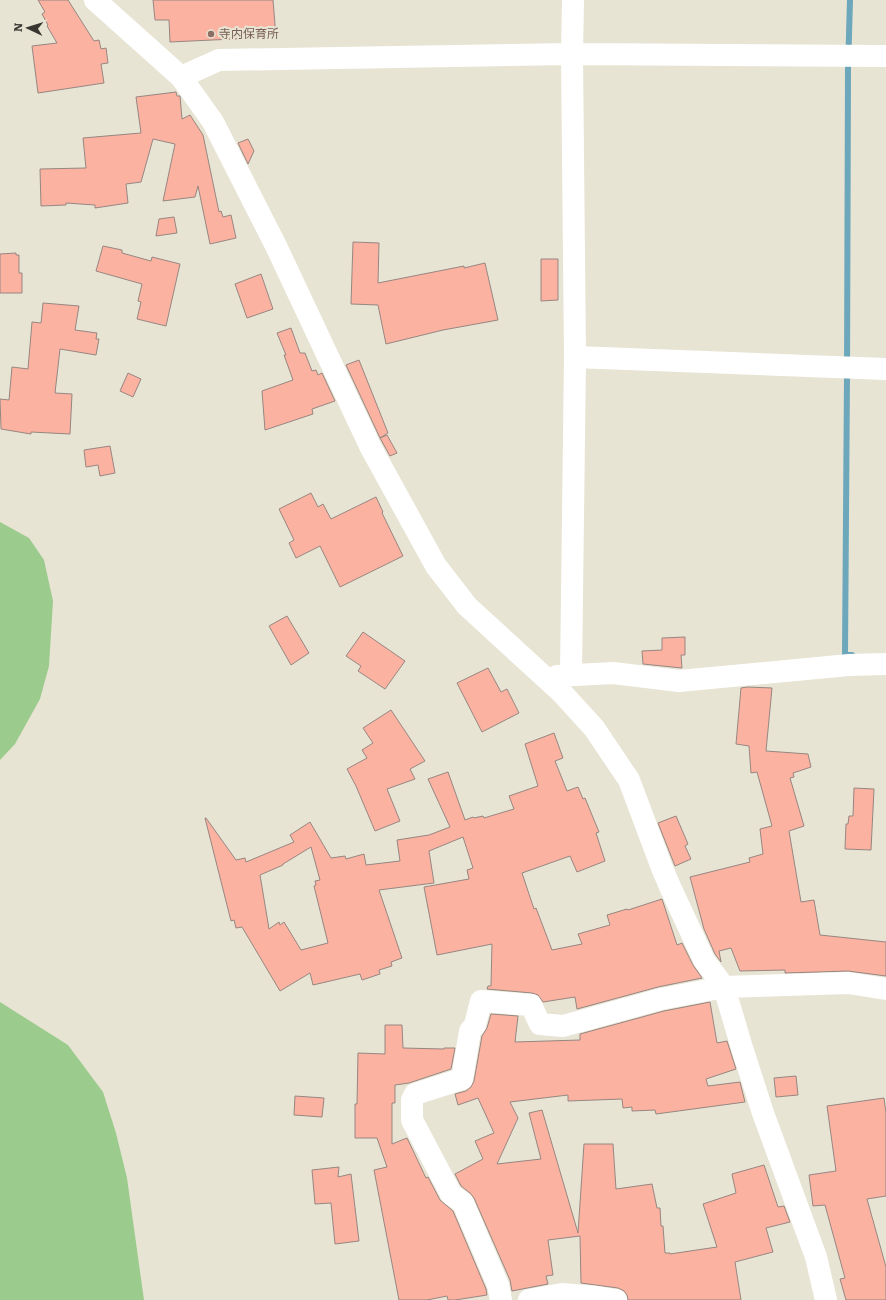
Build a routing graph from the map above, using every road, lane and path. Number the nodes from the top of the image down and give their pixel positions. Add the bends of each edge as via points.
1 (95, 0) edge
2 (573, 0) edge
3 (572, 54) junction
4 (886, 56) edge
5 (181, 77) junction
6 (574, 357) junction
7 (886, 369) edge
8 (886, 664) edge
9 (571, 675) junction
10 (544, 677) junction
11 (724, 987) junction
12 (886, 989) edge
13 (501, 1300) edge
14 (529, 1300) edge
15 (616, 1300) edge
16 (826, 1300) edge

1 - 5 street
2 - 3 street
3 - 4 street
3 - 5 street via 219,60
3 - 6 street
5 - 10 street via 214,122 276,246 371,448 436,566 468,606
6 - 7 street
6 - 9 street
8 - 9 street via 849,665 679,681 613,673
9 - 10 street
10 - 11 street via 594,728 629,780 674,896 704,960
11 - 12 street via 848,983
11 - 13 street via 661,999 563,1026 540,1024 532,1005 481,1001 475,1025 470,1031 462,1078 415,1094 412,1100 412,1120 451,1194 463,1203 498,1285
11 - 16 street via 763,1113 816,1257
14 - 15 street via 562,1294

